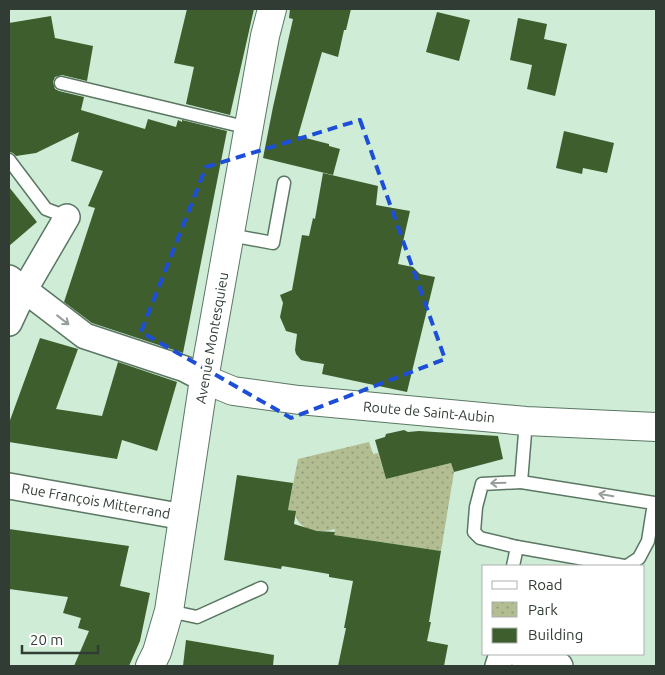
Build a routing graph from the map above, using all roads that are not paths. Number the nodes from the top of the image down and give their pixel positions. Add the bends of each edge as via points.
1 (272, 9) edge
2 (61, 83) dead end
3 (249, 128) junction
4 (9, 160) edge
5 (284, 183) dead end
6 (67, 217) joint
7 (230, 235) junction
8 (17, 283) edge
9 (9, 323) edge
10 (204, 379) junction
11 (526, 421) junction
12 (656, 427) edge
13 (521, 482) junction
14 (9, 486) edge
15 (184, 517) junction
16 (517, 547) junction
17 (565, 561) edge
18 (513, 565) edge
19 (613, 565) edge
20 (627, 565) edge
21 (261, 588) dead end
22 (169, 611) junction
23 (523, 655) edge
24 (549, 661) edge
25 (150, 666) edge

1 - 3 main road, Avenue Montesquieu
2 - 3 lane
3 - 7 main road, Avenue Montesquieu
4 - 6 lane via 46,209
5 - 7 lane via 273,243
6 - 8 street
7 - 10 main road, Avenue Montesquieu
8 - 9 street
8 -> 10 street via 85,336
10 - 11 main road, Route de Saint-Aubin via 233,392
10 - 15 main road, Avenue Montesquieu
11 - 12 main road, Route de Saint-Aubin
11 - 13 lane
13 -> 16 lane via 482,484 474,532 480,538
20 -> 13 lane via 639,558 648,541 654,503
14 - 15 street, Rue François Mitterrand
15 - 22 main road, Avenue Montesquieu
16 - 17 lane
16 - 18 lane
17 - 19 lane
21 - 22 lane via 197,617
22 - 25 main road, Avenue Montesquieu
23 - 24 street

